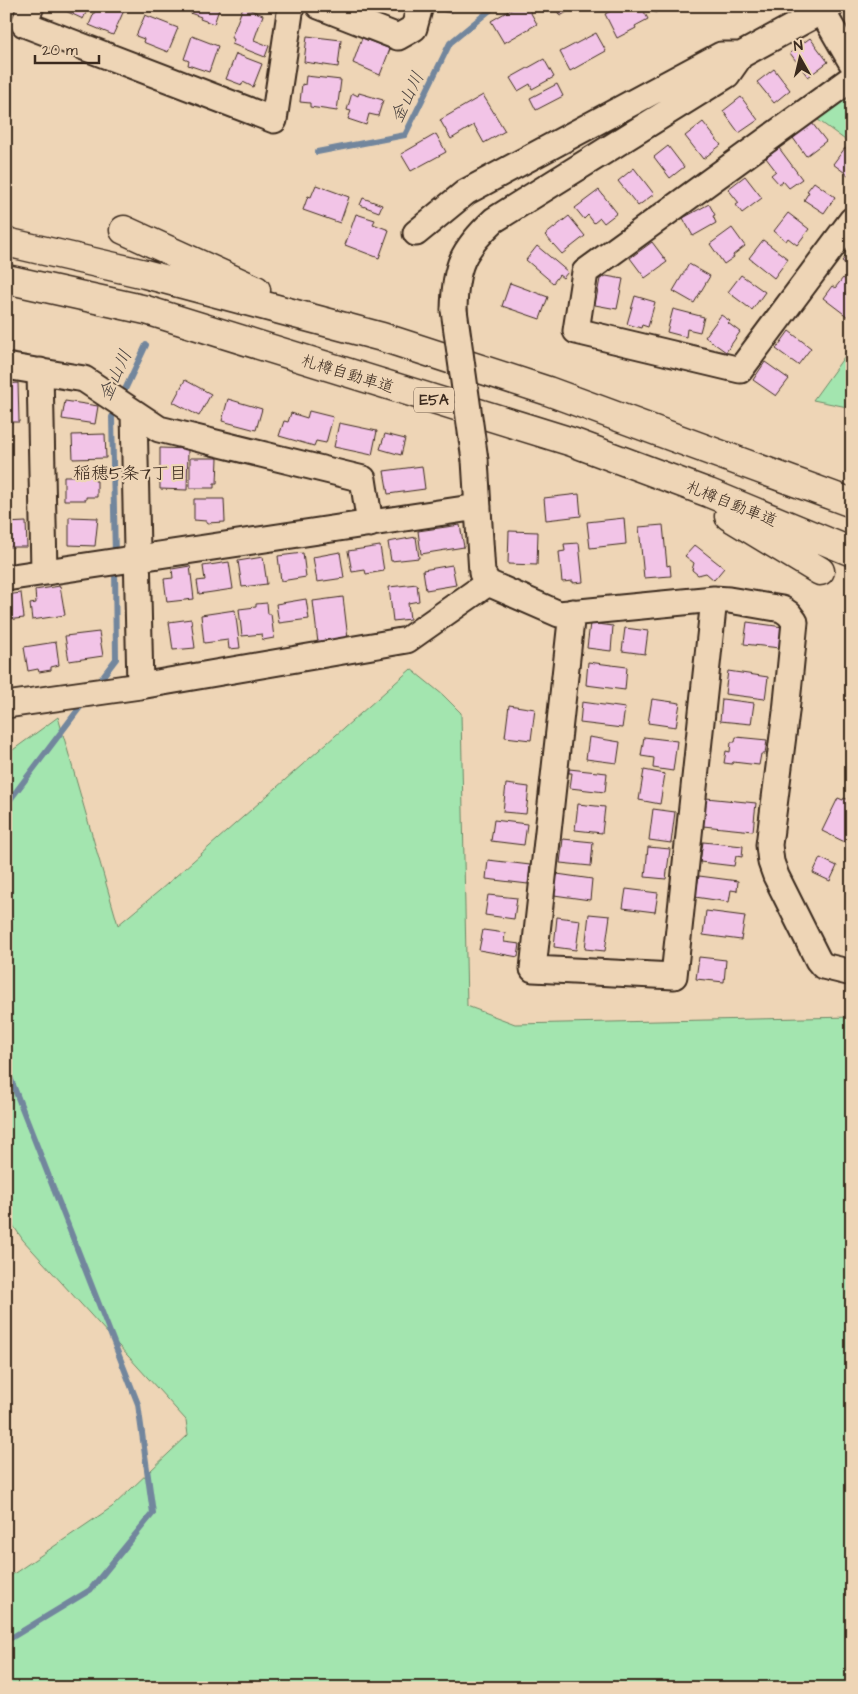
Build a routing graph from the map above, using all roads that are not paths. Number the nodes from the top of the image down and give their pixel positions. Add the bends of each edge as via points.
1 (31, 6) edge
2 (291, 6) edge
3 (319, 6) edge
4 (420, 6) edge
5 (826, 9) edge
6 (741, 55) junction
7 (852, 63) edge
8 (852, 78) edge
9 (852, 220) edge
10 (124, 230) dead end
11 (416, 233) dead end
12 (6, 242) edge
13 (6, 279) edge
14 (318, 319) junction
15 (6, 366) edge
16 (40, 371) junction
17 (133, 412) junction
18 (662, 475) junction
19 (852, 503) edge
20 (478, 507) junction
21 (370, 524) junction
22 (852, 552) edge
23 (133, 558) junction
24 (44, 572) junction
25 (820, 572) dead end
26 (6, 578) edge
27 (488, 583) junction
28 (714, 599) junction
29 (572, 612) junction
30 (140, 686) junction
31 (16, 704) edge
32 (6, 721) edge
33 (852, 973) edge

1 - 2 street via 24,24 274,120
3 - 4 street via 398,37 414,28
5 - 6 street
5 - 7 street
6 - 11 street via 720,55 466,192
6 - 20 street, bridge via 727,75 494,220 465,254 457,274 454,310 475,460
8 - 9 street via 585,272 576,331 740,370
10 - 14 highway
12 - 14 highway
13 - 18 highway, 札樽自動車道 / E5A via 146,310 572,442
14 - 19 highway via 548,391
15 - 16 street
16 - 17 street via 84,379
16 - 24 street
17 - 21 street via 159,429 363,479
17 - 23 street
18 - 22 highway, 札樽自動車道 / E5A
18 - 25 highway
20 - 21 street
20 - 27 street via 482,573
21 - 23 street
23 - 24 street
23 - 30 street
24 - 26 street
27 - 29 street via 559,614
27 - 30 street via 407,640
28 - 29 street
28 - 29 street via 674,976 533,969
28 - 33 street via 782,609 795,622 769,845 771,862 818,960 823,966
30 - 31 street
31 - 32 street

